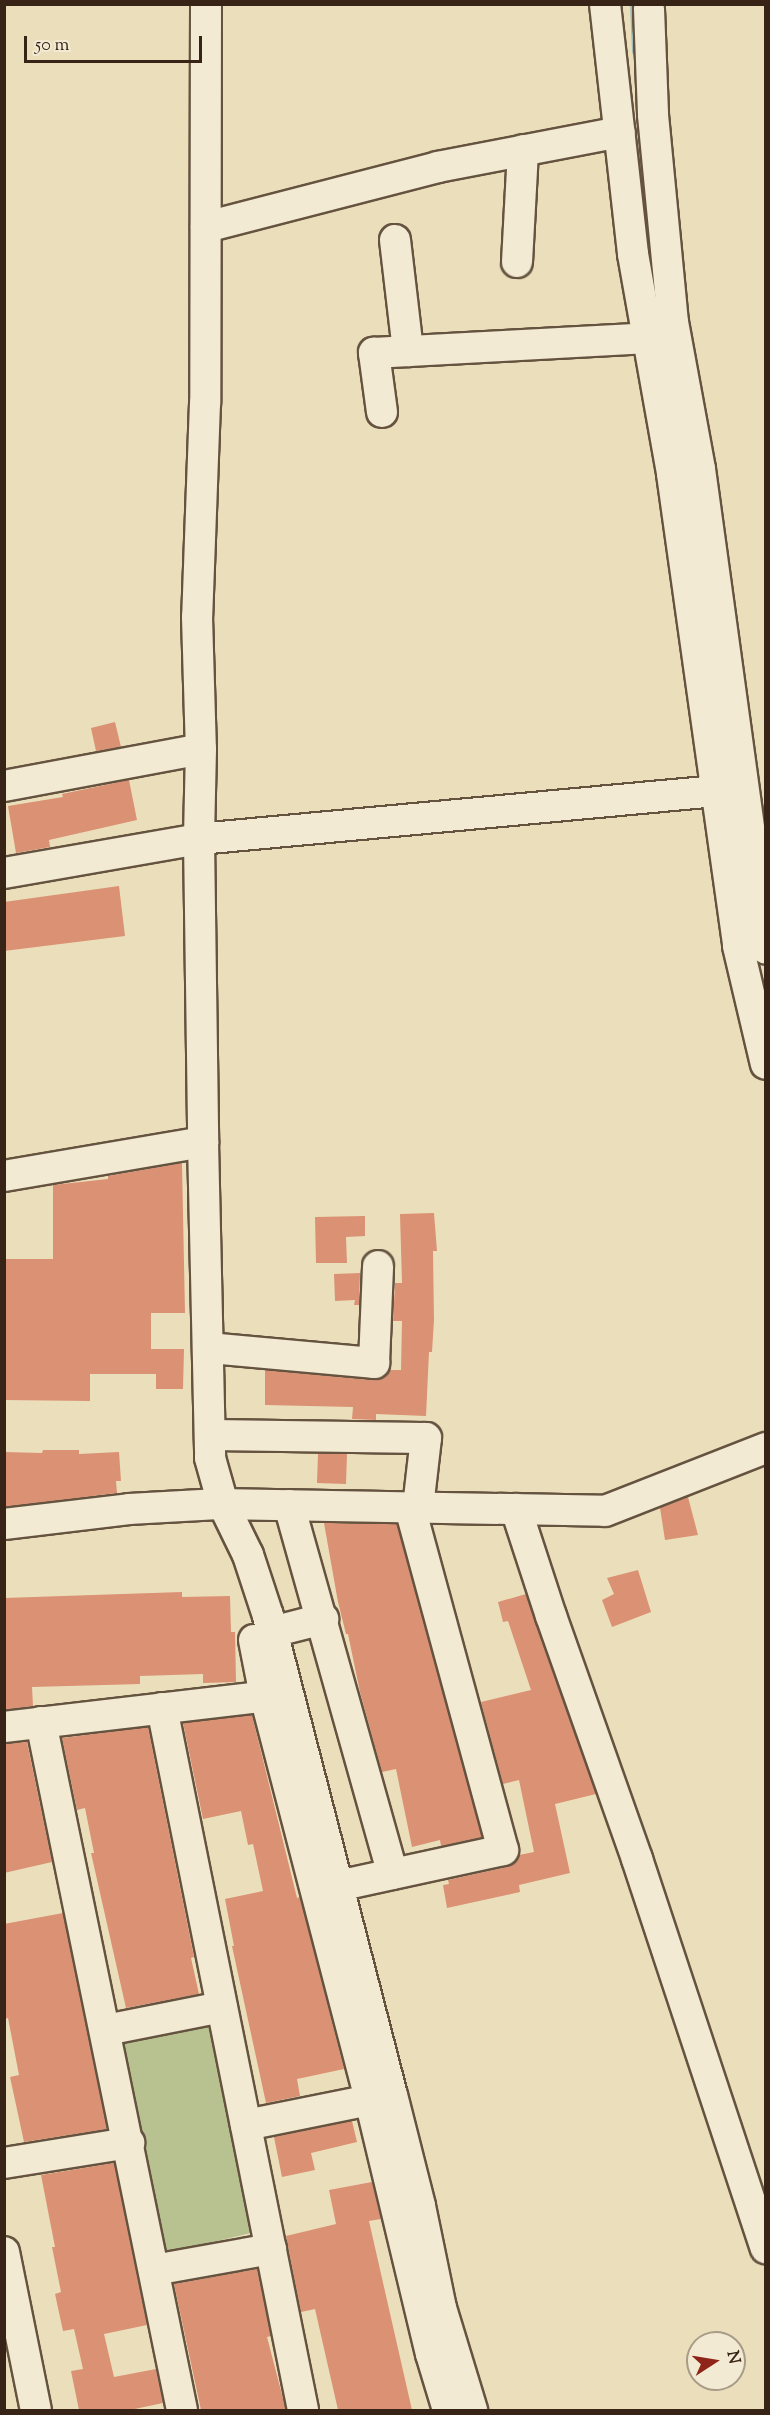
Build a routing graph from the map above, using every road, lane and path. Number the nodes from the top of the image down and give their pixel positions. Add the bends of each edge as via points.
1 (206, 4) edge
2 (640, 9) edge
3 (620, 132) junction
4 (523, 150) junction
5 (206, 227) junction
6 (395, 240) dead end
7 (517, 262) dead end
8 (648, 338) junction
9 (408, 351) junction
10 (382, 412) dead end
11 (192, 751) junction
12 (4, 786) edge
13 (716, 791) junction
14 (192, 840) junction
15 (4, 873) edge
16 (754, 946) edge
17 (765, 1065) edge
18 (196, 1144) junction
19 (4, 1176) edge
20 (378, 1266) dead end
21 (208, 1348) junction
22 (210, 1435) junction
23 (765, 1448) edge
24 (214, 1504) junction
25 (289, 1505) junction
26 (414, 1507) junction
27 (516, 1509) junction
28 (4, 1524) edge
29 (323, 1619) junction
30 (272, 1632) junction
31 (277, 1695) junction
32 (162, 1708) junction
33 (42, 1722) junction
34 (4, 1727) edge
35 (393, 1874) junction
36 (338, 1886) junction
37 (222, 2007) junction
38 (106, 2030) junction
39 (370, 2100) junction
40 (246, 2125) junction
41 (129, 2143) junction
42 (4, 2163) edge
43 (765, 2248) edge
44 (271, 2249) junction
45 (4, 2252) edge
46 (154, 2270) junction
47 (36, 2410) edge
48 (182, 2410) edge
49 (303, 2410) edge
50 (448, 2410) edge
51 (472, 2410) edge

1 - 5 street
2 - 3 street
2 - 16 street via 673,322 705,503
3 - 4 street
3 - 8 street via 633,254
4 - 5 street via 438,167
4 - 7 street
5 - 11 street via 206,403
6 - 9 street
8 - 9 street
8 - 13 street via 672,474
9 - 10 street via 374,353
11 - 12 street
11 - 14 street
13 - 14 street
13 - 16 street
14 - 15 street
14 - 18 street
16 - 17 street
18 - 19 street
18 - 21 street
20 - 21 street via 374,1363
21 - 22 street
22 - 24 street
22 - 26 street via 426,1438
23 - 27 street via 605,1511
24 - 25 street
24 - 28 street via 129,1509
24 - 30 street via 248,1555
24 - 31 street via 249,1622
25 - 26 street
25 - 29 street
26 - 27 street
26 - 35 street via 503,1850
27 - 43 street via 550,1616 638,1859
29 - 30 street
29 - 35 street
30 - 31 street
31 - 32 street
31 - 36 street
31 - 39 street
32 - 33 street
32 - 37 street
33 - 34 street
33 - 38 street
35 - 36 street
36 - 51 street via 420,2206 441,2308
37 - 38 street
37 - 40 street
38 - 41 street
39 - 40 street
39 - 50 street
40 - 44 street
41 - 42 street
41 - 46 street
44 - 46 street
44 - 49 street
45 - 47 street
46 - 48 street

